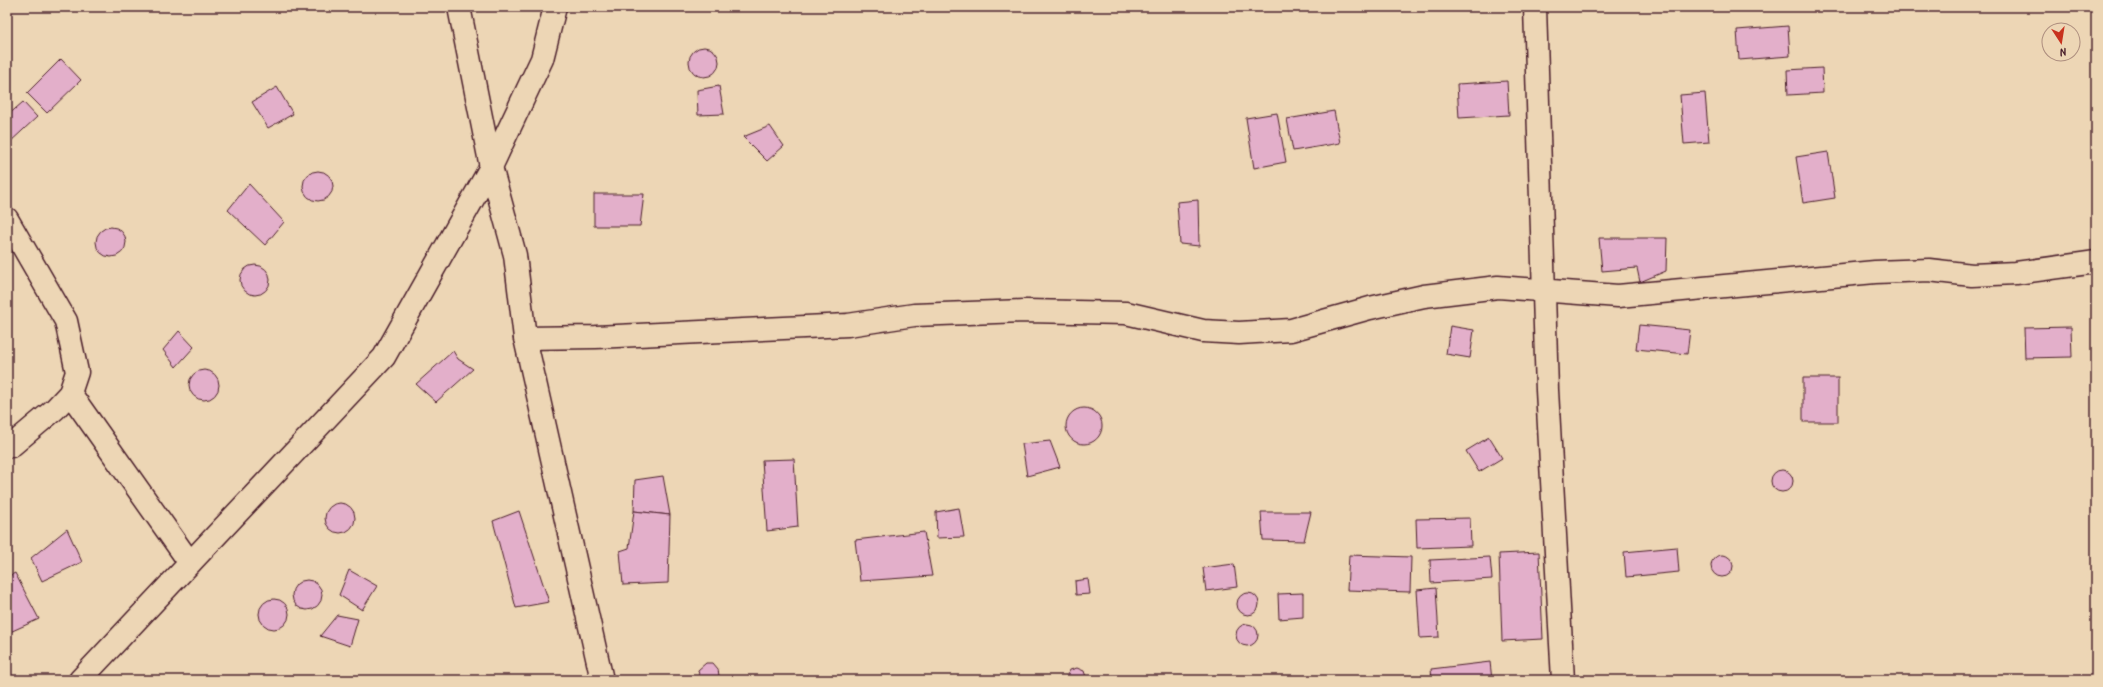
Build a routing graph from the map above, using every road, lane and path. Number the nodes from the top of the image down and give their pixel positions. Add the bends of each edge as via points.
1 (459, 7) edge
2 (555, 7) edge
3 (1535, 7) edge
4 (492, 167) junction
5 (7, 219) edge
6 (2096, 262) edge
7 (1545, 290) junction
8 (525, 338) junction
9 (70, 393) junction
10 (11, 446) dead end
11 (190, 563) junction
12 (80, 680) edge
13 (602, 680) edge
14 (1564, 680) edge

1 - 4 street
2 - 4 street via 542,59
3 - 7 street
4 - 8 street via 515,255
4 - 11 street via 384,357
5 - 9 street via 66,321 77,372
6 - 7 street via 2016,273 1972,275 1929,270 1875,272 1618,296
7 - 8 street via 1498,287 1424,296 1291,330 1240,334 1203,331 1126,313 1026,311 914,315 848,325
7 - 14 street via 1547,390
8 - 13 street
9 - 10 street
9 - 11 street
11 - 12 street

